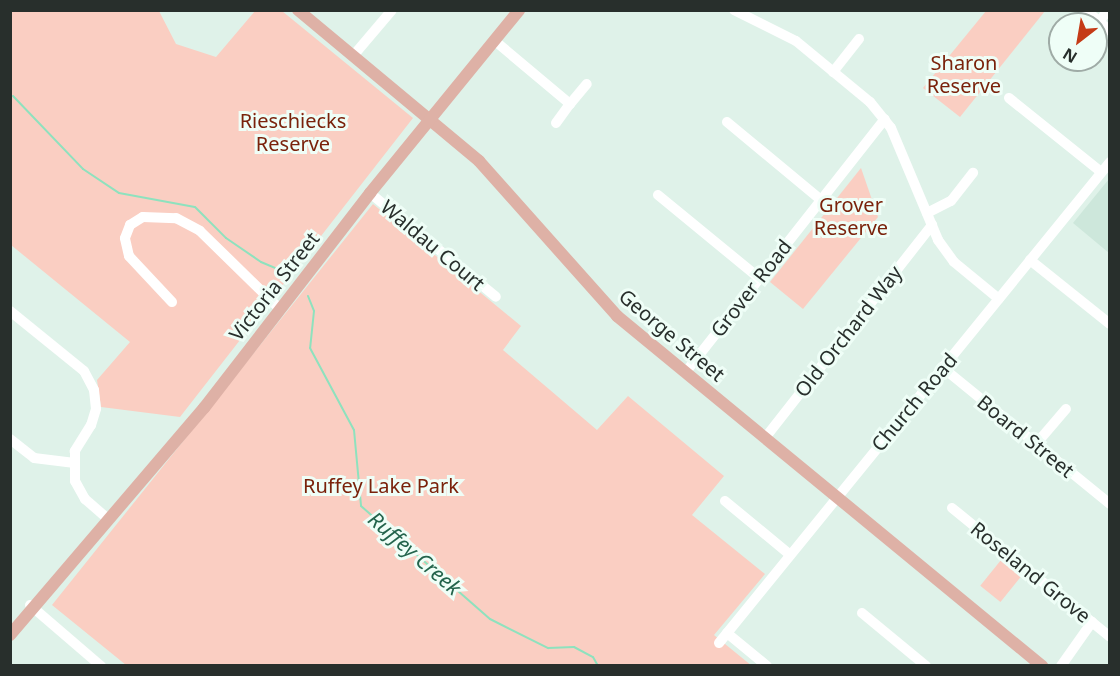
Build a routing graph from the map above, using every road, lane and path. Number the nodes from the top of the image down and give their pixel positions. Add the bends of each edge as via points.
1 (298, 10) edge
2 (392, 10) edge
3 (519, 10) edge
4 (734, 10) edge
5 (859, 39) dead end
6 (495, 41) junction
7 (353, 56) junction
8 (832, 72) junction
9 (587, 84) dead end
10 (1009, 98) dead end
11 (570, 104) junction
12 (885, 119) junction
13 (430, 121) junction
14 (727, 122) dead end
15 (556, 123) dead end
16 (1110, 162) edge
17 (1101, 172) junction
18 (973, 173) dead end
19 (370, 193) junction
20 (658, 195) dead end
21 (821, 200) junction
22 (927, 213) junction
23 (932, 225) junction
24 (1030, 260) junction
25 (759, 278) junction
26 (496, 297) dead end
27 (999, 299) junction
28 (172, 302) dead end
29 (281, 310) junction
30 (10, 311) edge
31 (1110, 324) edge
32 (942, 368) junction
33 (685, 373) junction
34 (1066, 409) dead end
35 (765, 438) junction
36 (10, 439) edge
37 (1036, 444) junction
38 (73, 463) junction
39 (836, 496) junction
40 (725, 501) dead end
41 (1110, 504) edge
42 (952, 508) dead end
43 (109, 520) junction
44 (789, 554) junction
45 (32, 607) junction
46 (862, 613) dead end
47 (1092, 622) junction
48 (10, 626) edge
49 (727, 633) junction
50 (10, 636) edge
51 (1110, 637) edge
52 (718, 643) dead end
53 (1066, 655) junction
54 (1042, 665) edge
55 (101, 666) edge
56 (767, 666) edge
57 (926, 666) edge
58 (1053, 666) edge
59 (1061, 666) edge

1 - 7 main road, George Street
2 - 7 street
3 - 6 main road, Victoria Street
4 - 8 street via 796,41
5 - 8 street
6 - 11 street
6 - 13 main road, Victoria Street
7 - 13 main road, George Street
8 - 12 street
9 - 11 street
10 - 17 street
11 - 15 street
12 - 21 street, Grover Road
12 - 22 street
13 - 19 main road, Victoria Street
13 - 33 main road, George Street via 479,161 605,304
14 - 21 street
16 - 17 street, Church Road
17 - 24 street, Church Road
18 - 22 street via 951,201
19 - 26 street, Waldau Court
19 - 29 main road, Victoria Street
20 - 25 street
21 - 25 street, Grover Road
22 - 23 street
23 - 27 street via 954,262
23 - 35 street, Old Orchard Way
24 - 27 street, Church Road
24 - 31 street
25 - 33 street, Grover Road
27 - 32 street, Church Road
28 - 29 street via 129,256 125,238 130,225 143,217 176,218 200,231
29 - 43 main road, Victoria Street
30 - 38 street via 84,371 94,390 96,409 92,425 75,451
32 - 37 street, Board Street
32 - 39 street, Church Road
33 - 35 main road, George Street
34 - 37 street
35 - 39 main road, George Street
36 - 38 street via 34,458
37 - 41 street, Board Street
38 - 43 street via 75,482 85,499
39 - 44 street, Church Road
39 - 54 main road, George Street
40 - 44 street
42 - 47 street, Roseland Grove
43 - 45 main road, Victoria Street
44 - 49 street, Church Road
45 - 48 main road, Victoria Street
45 - 50 main road, Victoria Street
45 - 55 street
46 - 57 street
47 - 51 street, Roseland Grove
47 - 53 street
49 - 52 street, Church Road
49 - 56 street
53 - 58 street
53 - 59 street

